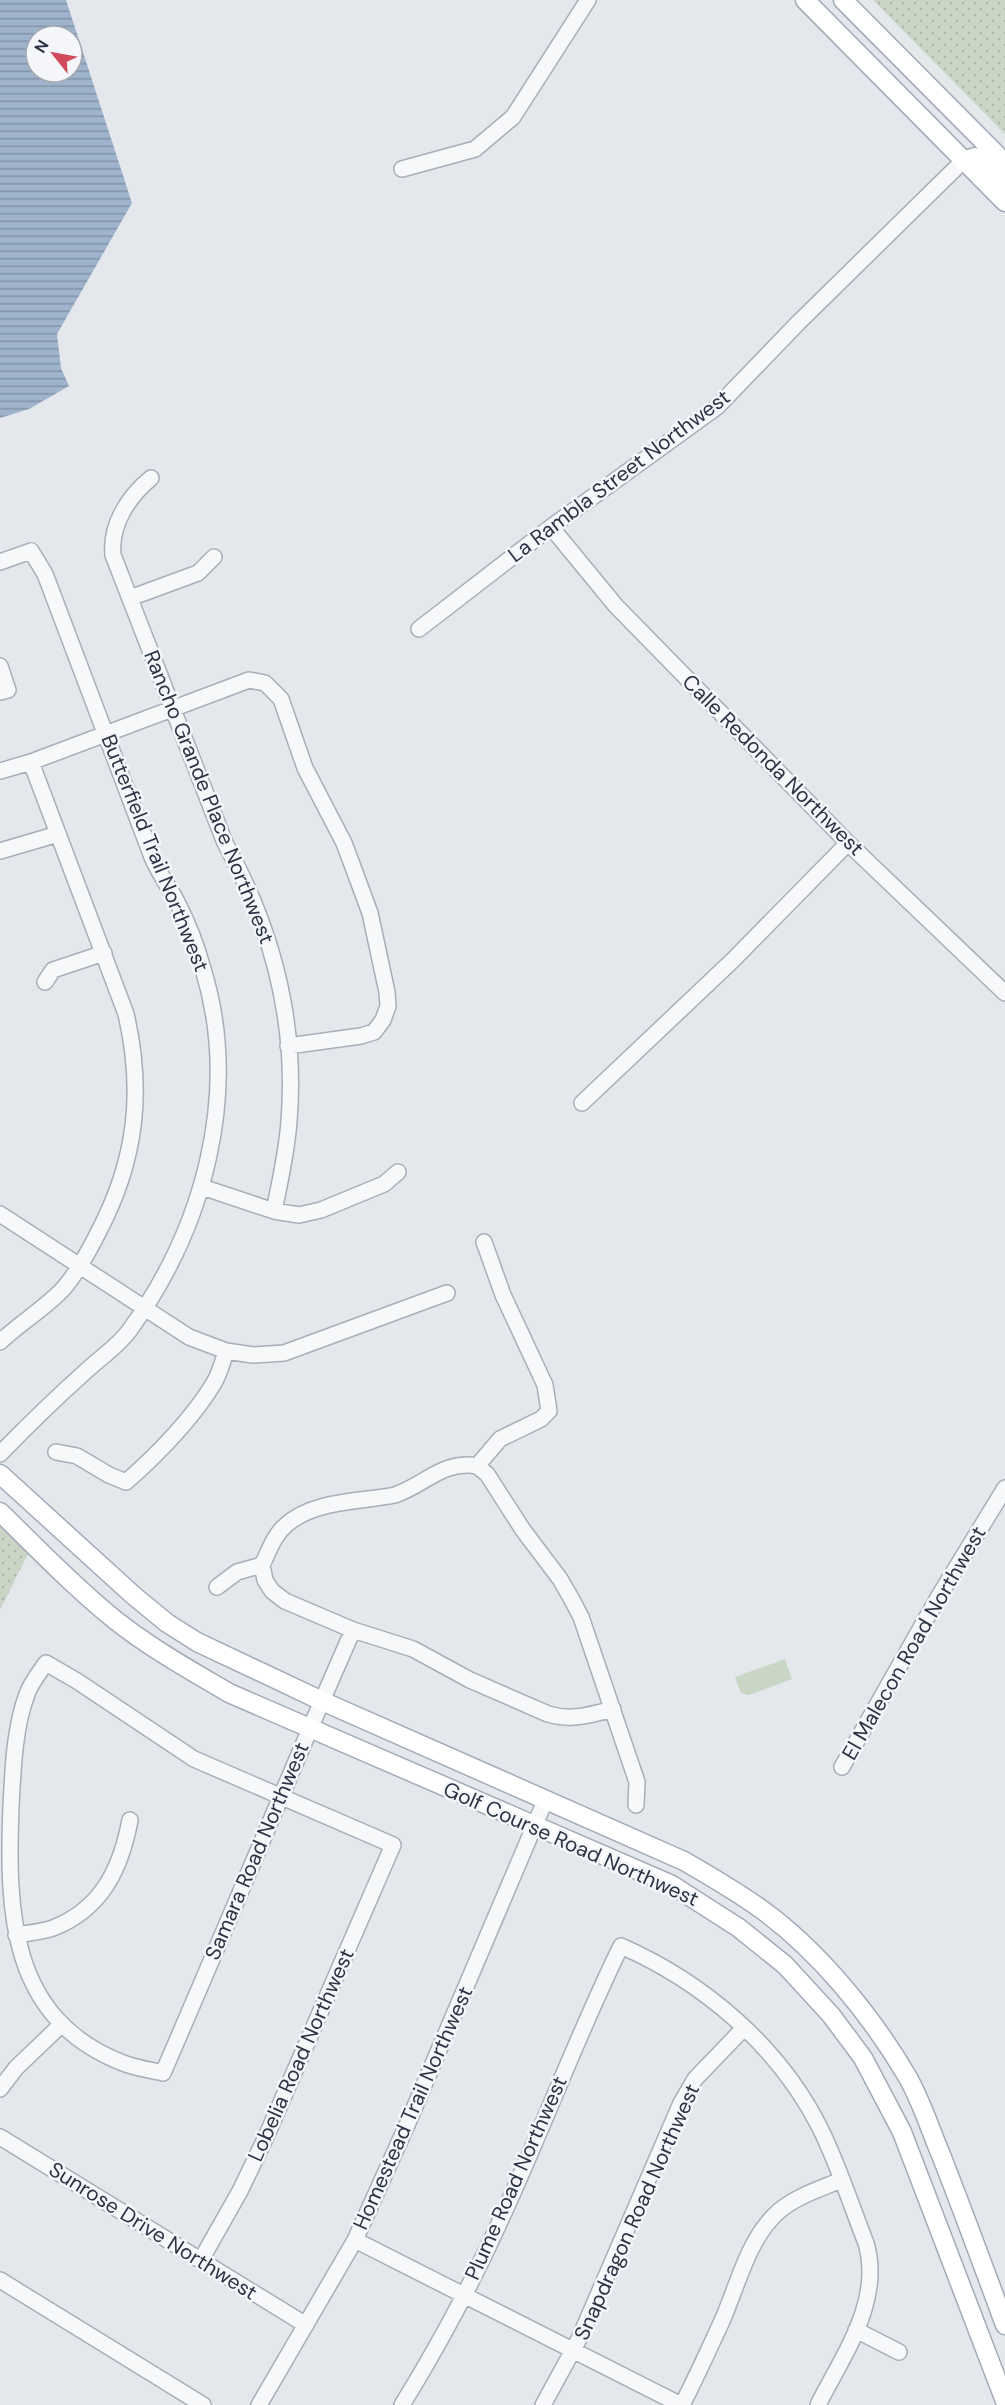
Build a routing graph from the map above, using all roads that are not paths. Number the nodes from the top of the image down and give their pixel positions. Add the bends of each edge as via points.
1 (588, 0) edge
2 (805, 0) edge
3 (843, 0) edge
4 (963, 161) junction
5 (1005, 164) edge
6 (402, 169) dead end
7 (1005, 182) edge
8 (1005, 202) edge
9 (151, 478) dead end
10 (551, 527) junction
11 (214, 557) dead end
12 (0, 562) edge
13 (130, 598) junction
14 (418, 629) dead end
15 (0, 666) edge
16 (0, 692) edge
17 (171, 708) junction
18 (106, 734) junction
19 (31, 762) junction
20 (0, 771) edge
21 (58, 834) junction
22 (848, 843) junction
23 (0, 851) edge
24 (104, 953) junction
25 (45, 981) dead end
26 (1005, 993) edge
27 (288, 1046) junction
28 (582, 1103) dead end
29 (398, 1172) dead end
30 (202, 1187) junction
31 (274, 1211) junction
32 (0, 1214) edge
33 (484, 1242) dead end
34 (80, 1265) junction
35 (447, 1293) dead end
36 (145, 1308) junction
37 (0, 1342) edge
38 (226, 1351) junction
39 (56, 1452) dead end
40 (0, 1454) edge
41 (477, 1466) junction
42 (0, 1474) edge
43 (1005, 1488) edge
44 (0, 1512) edge
45 (262, 1565) junction
46 (217, 1587) dead end
47 (353, 1630) junction
48 (322, 1701) junction
49 (613, 1709) junction
50 (309, 1728) junction
51 (842, 1767) dead end
52 (281, 1796) junction
53 (545, 1801) junction
54 (636, 1804) dead end
55 (130, 1820) dead end
56 (535, 1825) junction
57 (16, 1935) junction
58 (62, 2024) junction
59 (744, 2028) junction
60 (0, 2089) edge
61 (0, 2137) edge
62 (841, 2180) junction
63 (355, 2240) junction
64 (201, 2260) junction
65 (0, 2280) edge
66 (464, 2295) junction
67 (306, 2325) junction
68 (1005, 2325) edge
69 (856, 2330) junction
70 (573, 2350) junction
71 (899, 2352) dead end
72 (1005, 2401) edge
73 (203, 2405) edge
74 (259, 2405) edge
75 (402, 2405) edge
76 (543, 2405) edge
77 (681, 2405) edge
78 (818, 2405) edge

1 - 6 street via 513,117 475,149
2 - 4 main road
3 - 5 main road
4 - 7 main road via 975,157 982,160
4 - 8 main road
4 - 10 street, La Rambla Street Northwest via 717,407
9 - 13 street, Rancho Grande Place Northwest via 137,490 117,524 112,543
10 - 14 street, La Rambla Street Northwest
10 - 22 street, Calle Redonda Northwest via 616,606
11 - 13 street via 198,573
12 - 18 street, Butterfield Trail Northwest via 31,551 45,574
13 - 17 street, Rancho Grande Place Northwest
15 - 16 street via 8,690
17 - 18 street
17 - 27 street, Rancho Grande Place Northwest via 225,843 265,928 281,986
17 - 27 street via 249,680 265,683 281,699 305,768 344,843 370,913 387,992 383,1020 374,1032 361,1036
18 - 19 street
18 - 30 street, Butterfield Trail Northwest via 153,861 190,930 212,1008 218,1076 216,1126
19 - 20 street
19 - 21 street
21 - 23 street
21 - 24 street
22 - 26 street, Calle Redonda Northwest
22 - 28 street via 732,961
24 - 25 street via 53,970
24 - 34 street via 132,1042 136,1108 122,1178
27 - 31 street, Rancho Grande Place Northwest via 289,1121
29 - 31 street via 384,1184 321,1210 299,1215
30 - 31 street
30 - 36 street, Butterfield Trail Northwest via 166,1273
32 - 34 street
33 - 41 street via 503,1295 545,1384 549,1411 500,1439
34 - 36 street
34 - 37 street via 45,1307
35 - 38 street via 284,1353 254,1356
36 - 38 street via 189,1337
36 - 40 street, Butterfield Trail Northwest via 127,1334
38 - 39 street via 204,1398 126,1482 77,1456
41 - 45 street via 451,1466 395,1496 305,1513 286,1525
41 - 49 street via 488,1474 571,1598
42 - 48 main road, Golf Course Road Northwest via 167,1623 197,1642
43 - 51 street, El Malecon Road Northwest
44 - 50 main road, Golf Course Road Northwest via 97,1604 157,1650 230,1693
45 - 46 street via 237,1572
45 - 47 street via 272,1591
47 - 48 street, Samara Road Northwest
47 - 49 street via 413,1649 470,1680 554,1716 577,1719
48 - 50 street, Samara Road Northwest
48 - 53 main road, Golf Course Road Northwest
49 - 54 street via 637,1782
50 - 52 street, Samara Road Northwest
50 - 56 main road, Golf Course Road Northwest
52 - 57 street via 194,1759 46,1663 27,1695 13,1772 10,1874
52 - 58 street, Samara Road Northwest via 163,2073 116,2060 92,2048
52 - 64 street, Lobelia Road Northwest via 393,1845 262,2146
53 - 56 street, Homestead Trail Northwest
53 - 68 main road, Golf Course Road Northwest via 684,1861 728,1886 763,1910 847,1990 917,2097
55 - 57 street via 124,1850 101,1893 84,1910 52,1928
56 - 63 street, Homestead Trail Northwest
56 - 72 main road, Golf Course Road Northwest via 672,1885 711,1909 785,1965 831,2016 863,2058 902,2132
57 - 58 street via 31,1982
58 - 60 street
59 - 62 street via 788,2077 820,2127
59 - 66 street, Plume Road Northwest via 708,1996 656,1962 621,1946
59 - 70 street, Snapdragon Road Northwest via 695,2079 681,2103
61 - 64 street, Sunrose Drive Northwest
62 - 69 street via 870,2258 868,2298
62 - 77 street via 795,2200 766,2225
63 - 66 street
63 - 67 street, Homestead Trail Northwest
64 - 67 street, Sunrose Drive Northwest
65 - 73 street
66 - 70 street
66 - 75 street, Plume Road Northwest
67 - 74 street, Homestead Trail Northwest
69 - 71 street
69 - 78 street
70 - 76 street, Snapdragon Road Northwest
70 - 77 street

